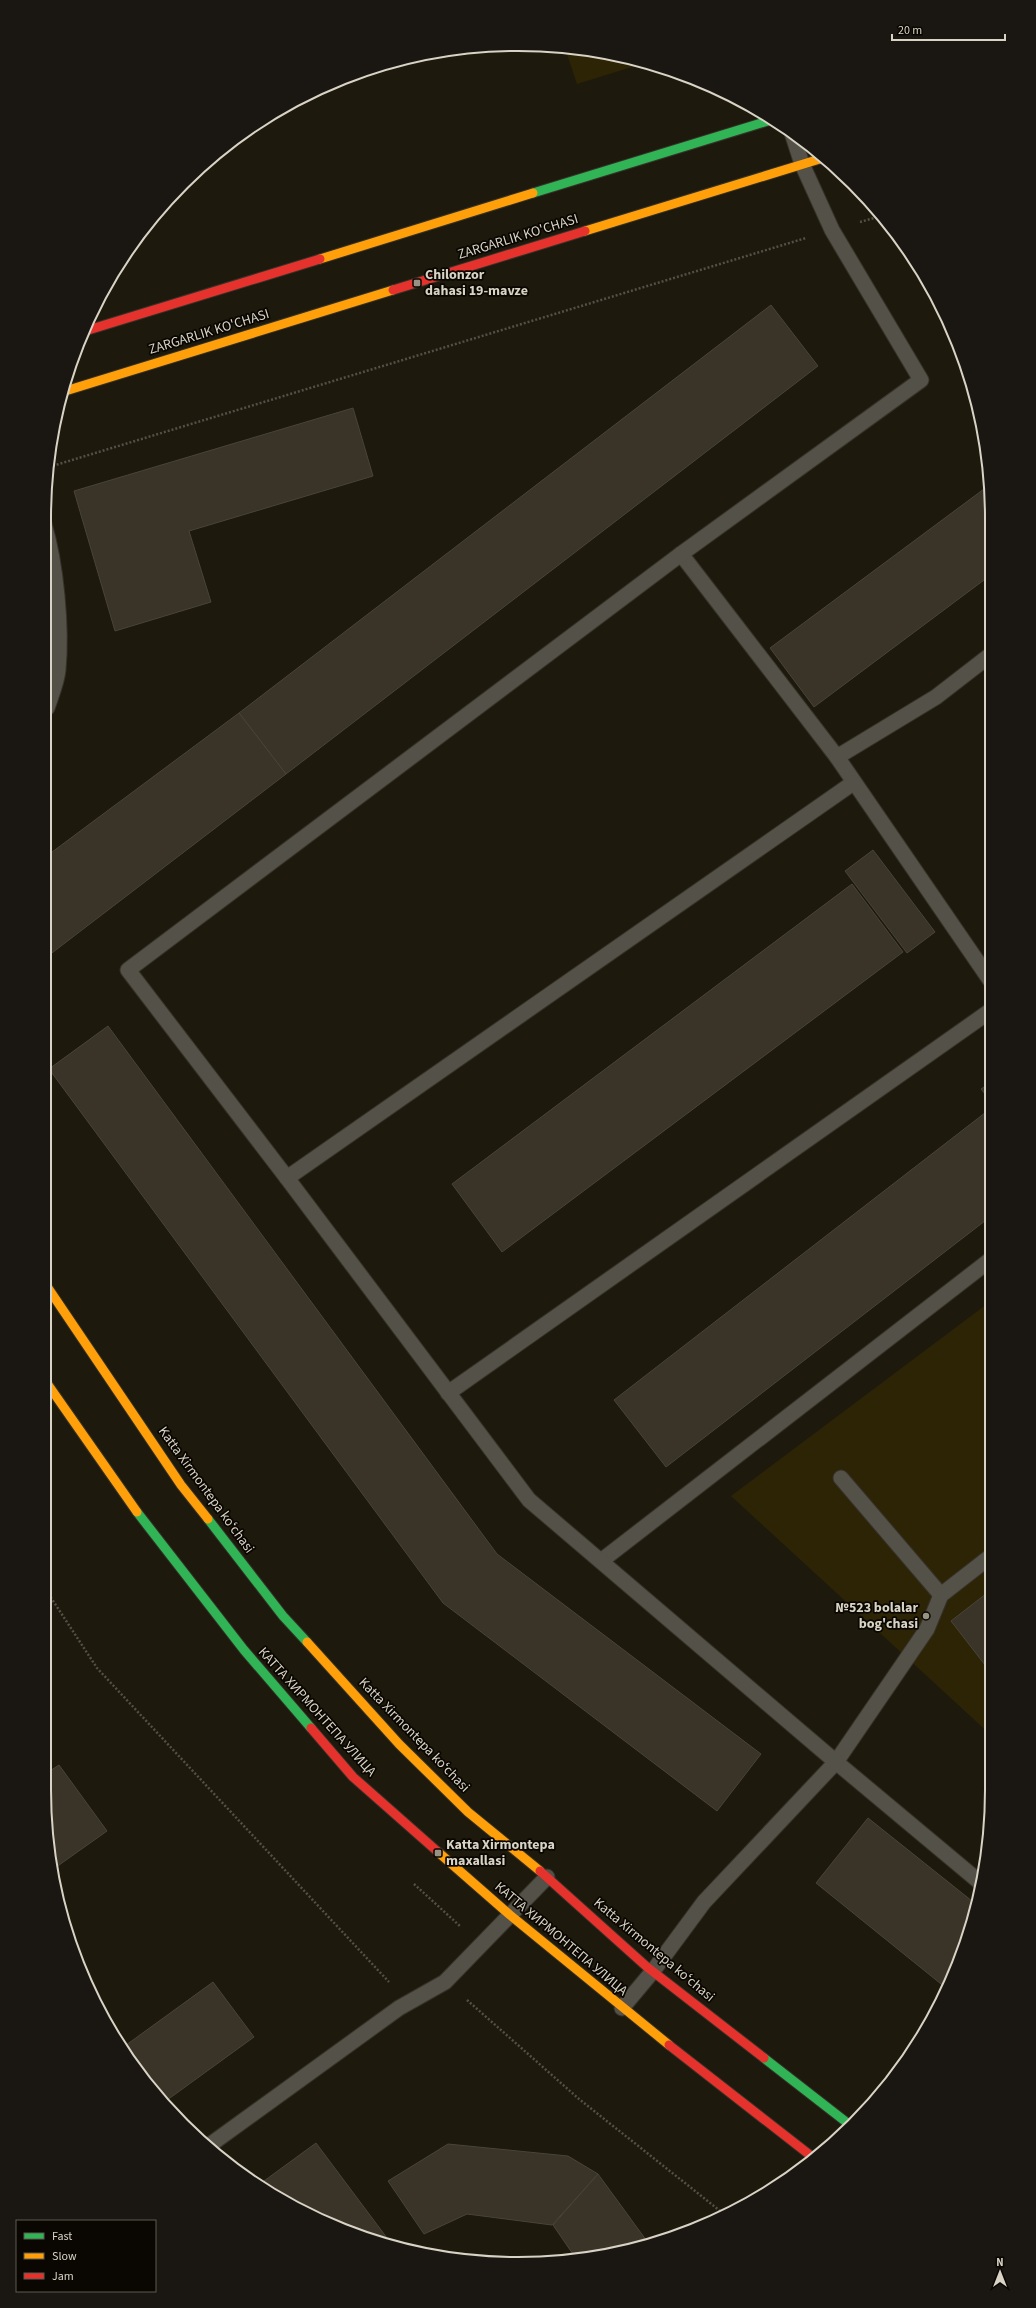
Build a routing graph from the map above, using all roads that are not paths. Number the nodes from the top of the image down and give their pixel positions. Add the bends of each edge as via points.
1 (764, 122) edge
2 (795, 143) edge
3 (817, 160) edge
4 (802, 164) junction
5 (92, 328) edge
6 (69, 390) edge
7 (681, 554) junction
8 (51, 560) edge
9 (985, 658) edge
10 (51, 695) edge
11 (837, 757) junction
12 (853, 783) junction
13 (985, 973) edge
14 (985, 1015) edge
15 (287, 1178) junction
16 (985, 1264) edge
17 (51, 1292) edge
18 (51, 1389) edge
19 (448, 1393) junction
20 (841, 1478) dead end
21 (601, 1561) junction
22 (985, 1561) edge
23 (941, 1595) junction
24 (836, 1762) junction
25 (546, 1877) junction
26 (976, 1879) edge
27 (510, 1915) junction
28 (653, 1971) junction
29 (622, 2008) junction
30 (846, 2122) edge
31 (213, 2143) edge
32 (810, 2154) edge

1 - 5 main road
2 - 4 lane
3 - 4 main road, ZARGARLIK KO'CHASI
4 - 6 main road, ZARGARLIK KO'CHASI
4 - 7 lane via 832,230 921,380
7 - 11 lane
7 - 15 lane via 128,970
8 - 10 lane via 58,621 58,671
9 - 11 lane via 936,697
11 - 12 lane
12 - 13 lane
12 - 15 lane
14 - 19 lane
15 - 19 lane
16 - 21 lane
17 - 25 main road, Katta Xirmontepa koʻchasi via 181,1485 283,1616 405,1749 468,1812
18 - 27 main road, КАТТА ХИРМОНТЕПА УЛИЦА via 140,1517 244,1650 353,1777
19 - 21 lane via 529,1500
20 - 23 lane
21 - 24 lane
22 - 23 lane
23 - 24 lane via 927,1629
24 - 26 lane
24 - 28 lane via 704,1902
25 - 27 lane
25 - 28 main road, Katta Xirmontepa koʻchasi
27 - 29 main road, КАТТА ХИРМОНТЕПА УЛИЦА
27 - 31 lane via 445,1982 399,2008
28 - 29 lane
28 - 30 main road, Katta Xirmontepa koʻchasi
29 - 32 main road, КАТТА ХИРМОНТЕПА УЛИЦА

